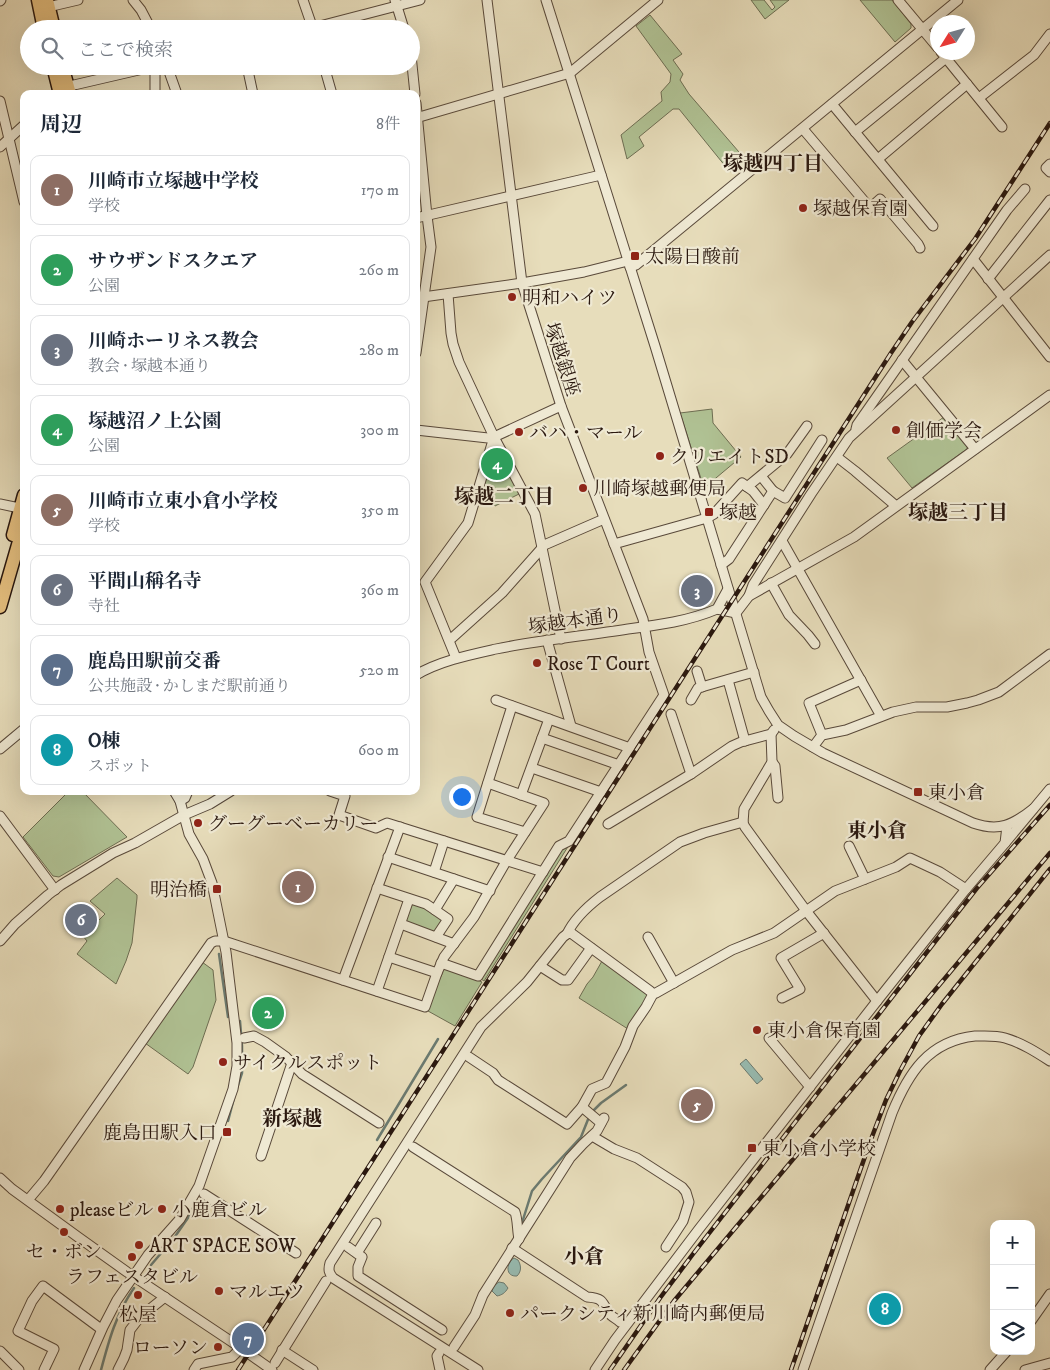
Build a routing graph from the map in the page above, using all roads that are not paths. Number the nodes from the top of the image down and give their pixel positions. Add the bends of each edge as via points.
1 (78, 0) edge
2 (133, 0) edge
3 (303, 0) edge
4 (420, 0) edge
5 (487, 0) edge
6 (546, 0) edge
7 (658, 0) edge
8 (898, 0) edge
9 (958, 0) edge
10 (44, 2) edge
11 (396, 3) edge
12 (44, 20) edge
13 (51, 20) edge
14 (146, 20) edge
15 (309, 20) edge
16 (338, 20) edge
17 (401, 20) edge
18 (922, 30) junction
19 (1050, 34) edge
20 (930, 39) edge
21 (938, 60) edge
22 (948, 60) edge
23 (570, 73) junction
24 (56, 75) edge
25 (62, 75) edge
26 (117, 75) edge
27 (156, 75) edge
28 (170, 75) edge
29 (249, 75) edge
30 (327, 75) edge
31 (413, 75) edge
32 (967, 84) junction
33 (62, 90) edge
34 (63, 90) edge
35 (66, 90) edge
36 (155, 90) edge
37 (175, 90) edge
38 (252, 90) edge
39 (331, 90) edge
40 (415, 90) edge
41 (498, 94) junction
42 (978, 98) junction
43 (0, 101) edge
44 (832, 104) junction
45 (420, 117) edge
46 (1002, 127) dead end
47 (803, 128) junction
48 (20, 129) edge
49 (855, 132) junction
50 (9, 139) junction
51 (0, 147) edge
52 (420, 151) edge
53 (878, 159) junction
54 (1050, 164) edge
55 (1050, 172) edge
56 (601, 176) junction
57 (20, 185) edge
58 (1025, 189) dead end
59 (511, 196) junction
60 (1050, 200) edge
61 (426, 216) junction
62 (420, 217) edge
63 (933, 226) dead end
64 (920, 248) dead end
65 (1050, 255) edge
66 (973, 259) junction
67 (629, 264) junction
68 (988, 279) junction
69 (522, 283) junction
70 (448, 294) junction
71 (420, 298) edge
72 (1003, 298) junction
73 (1050, 357) edge
74 (902, 360) junction
75 (916, 377) junction
76 (1050, 394) edge
77 (561, 406) junction
78 (807, 426) dead end
79 (420, 430) edge
80 (855, 433) junction
81 (494, 437) junction
82 (822, 440) dead end
83 (975, 449) junction
84 (837, 457) junction
85 (761, 476) junction
86 (747, 487) junction
87 (773, 491) junction
88 (0, 504) edge
89 (20, 504) edge
90 (764, 505) junction
91 (896, 506) junction
92 (20, 514) edge
93 (707, 518) junction
94 (604, 519) junction
95 (20, 538) edge
96 (782, 541) junction
97 (614, 544) junction
98 (542, 547) junction
99 (721, 565) junction
100 (798, 568) junction
101 (0, 578) edge
102 (771, 583) junction
103 (728, 589) junction
104 (749, 596) junction
105 (0, 607) edge
106 (717, 609) junction
107 (736, 613) junction
108 (644, 627) junction
109 (561, 639) junction
110 (449, 640) junction
111 (547, 640) junction
112 (816, 644) dead end
113 (1050, 654) edge
114 (456, 658) junction
115 (697, 671) dead end
116 (754, 672) junction
117 (420, 673) edge
118 (728, 680) junction
119 (861, 680) junction
120 (702, 687) junction
121 (496, 700) dead end
122 (691, 700) dead end
123 (512, 706) junction
124 (671, 714) dead end
125 (881, 716) junction
126 (549, 719) junction
127 (778, 725) junction
128 (571, 726) junction
129 (20, 732) edge
130 (771, 734) junction
131 (822, 735) junction
132 (542, 738) junction
133 (745, 741) junction
134 (813, 747) junction
135 (630, 748) junction
136 (0, 749) edge
137 (772, 762) junction
138 (619, 765) junction
139 (532, 768) junction
140 (691, 774) junction
141 (488, 783) junction
142 (1050, 789) edge
143 (601, 792) junction
144 (176, 795) edge
145 (186, 795) edge
146 (224, 795) edge
147 (341, 795) edge
148 (521, 795) junction
149 (778, 798) dead end
150 (180, 801) junction
151 (1033, 808) junction
152 (184, 815) junction
153 (0, 816) edge
154 (744, 822) junction
155 (608, 824) dead end
156 (1007, 826) junction
157 (400, 827) junction
158 (525, 832) junction
159 (444, 841) junction
160 (1005, 843) junction
161 (849, 846) dead end
162 (388, 857) junction
163 (507, 860) junction
164 (434, 872) junction
165 (543, 872) junction
166 (454, 879) junction
167 (865, 879) junction
168 (377, 888) junction
169 (966, 889) junction
170 (55, 890) junction
171 (490, 891) junction
172 (409, 899) junction
173 (436, 910) junction
174 (807, 912) junction
175 (401, 924) junction
176 (824, 933) junction
177 (569, 934) junction
178 (436, 937) junction
179 (648, 937) dead end
180 (0, 941) edge
181 (224, 941) junction
182 (454, 944) junction
183 (590, 948) junction
184 (389, 957) junction
185 (441, 963) junction
186 (540, 966) junction
187 (437, 973) junction
188 (343, 980) junction
189 (674, 983) junction
190 (377, 991) junction
191 (653, 994) junction
192 (782, 998) dead end
193 (877, 1001) junction
194 (244, 1038) dead end
195 (769, 1038) dead end
196 (469, 1057) dead end
197 (1050, 1061) edge
198 (292, 1063) junction
199 (810, 1087) junction
200 (588, 1112) junction
201 (380, 1123) dead end
202 (592, 1136) junction
203 (413, 1147) dead end
204 (261, 1156) dead end
205 (0, 1178) edge
206 (204, 1194) dead end
207 (28, 1200) junction
208 (376, 1223) dead end
209 (519, 1239) junction
210 (348, 1247) dead end
211 (666, 1247) dead end
212 (512, 1248) junction
213 (296, 1253) dead end
214 (357, 1253) junction
215 (133, 1276) junction
216 (326, 1281) dead end
217 (1050, 1294) edge
218 (165, 1297) junction
219 (1035, 1315) edge
220 (620, 1322) dead end
221 (102, 1330) junction
222 (442, 1330) dead end
223 (454, 1347) dead end
224 (241, 1348) junction
225 (282, 1350) junction
226 (0, 1351) edge
227 (438, 1353) dead end
228 (1003, 1355) edge
229 (1050, 1363) edge
230 (273, 1367) edge
231 (17, 1370) edge
232 (44, 1370) edge
233 (84, 1370) edge
234 (118, 1370) edge
235 (194, 1370) edge
236 (313, 1370) edge
237 (440, 1370) edge
238 (478, 1370) edge
239 (595, 1370) edge
240 (803, 1370) edge
241 (990, 1370) edge
242 (1025, 1370) edge

1 - 10 street
2 - 14 street
3 - 15 street
4 - 11 street
5 - 41 street, 塚越銀座
6 - 23 street
7 - 23 street
8 - 18 street
9 - 18 street
10 - 12 highway
10 - 13 highway
11 - 16 street
11 - 17 street
18 - 20 street
18 - 44 street
19 - 42 street via 1034,55
21 - 49 street
22 - 32 street
23 - 41 street
23 - 56 street
24 - 33 highway
25 - 34 highway
26 - 35 street via 74,85
27 - 36 street
28 - 37 street
29 - 38 street
30 - 39 street
31 - 40 street
32 - 42 street
32 - 53 street
41 - 45 street
41 - 59 street, 塚越銀座
42 - 46 street
43 - 50 street
44 - 47 street
44 - 49 street
47 - 64 street via 870,208 880,200
47 - 67 street via 636,264
48 - 50 street
49 - 53 street
50 - 51 street
50 - 57 street
52 - 61 street
53 - 63 street
54 - 55 street via 1046,168
56 - 59 street
56 - 67 street
58 - 66 street
59 - 61 street
59 - 69 street, 塚越銀座
60 - 68 street
61 - 62 street
61 - 71 street via 431,247
65 - 72 street
66 - 68 street
66 - 74 street
67 - 69 street
67 - 93 street
68 - 72 street
69 - 70 street
69 - 77 street, 塚越銀座
70 - 71 street
70 - 81 street via 453,344
72 - 73 street
72 - 75 street
74 - 75 street
74 - 80 street via 857,425
75 - 80 street
75 - 83 street
76 - 83 street
77 - 81 street
77 - 94 street, 塚越銀座
78 - 85 street via 787,454
79 - 81 street
80 - 84 street
81 - 98 street via 535,514
81 - 110 street via 468,523 425,582
82 - 87 street via 786,498
83 - 91 street
84 - 91 street
84 - 96 street
85 - 86 street
85 - 87 street
86 - 90 street
86 - 93 street via 742,483
87 - 90 street
88 - 89 street
90 - 99 street via 729,559
91 - 100 street via 854,537
92 - 101 highway
93 - 97 street
93 - 99 street
94 - 97 street, 塚越銀座
94 - 98 street
95 - 105 highway
96 - 100 street
96 - 104 street
97 - 108 street, 塚越銀座
98 - 109 street
98 - 110 street via 502,593
99 - 103 street
100 - 102 street
100 - 119 street
102 - 104 street
102 - 112 street via 789,615
103 - 106 street
103 - 107 street
104 - 107 street
106 - 107 street
106 - 108 street, 塚越本通り via 683,620
107 - 116 street
108 - 109 street, 塚越本通り
108 - 135 street, 塚越銀座 via 664,695
109 - 111 street, 塚越本通り
110 - 114 street
111 - 114 street, 塚越本通り
111 - 128 street
113 - 125 street via 999,692 978,700 947,707 916,707
114 - 117 street, 塚越本通り
115 - 120 street
116 - 118 street
116 - 127 street via 764,703
118 - 120 street
118 - 133 street
119 - 125 street
119 - 131 street via 808,703
120 - 122 street
121 - 123 street
123 - 126 street
123 - 141 street
124 - 140 street
125 - 131 street via 846,730
126 - 128 street
126 - 132 street
127 - 130 street
127 - 134 street
128 - 135 street
129 - 136 street
130 - 133 street
130 - 137 street
131 - 134 street
132 - 138 street
132 - 139 street
133 - 140 street via 732,746
134 - 156 street via 973,823 986,827
135 - 138 street, 塚越銀座
137 - 149 street
137 - 154 street via 744,809
138 - 143 street, 塚越銀座
139 - 143 street
139 - 148 street
140 - 155 street
141 - 148 street
141 - 158 street via 477,817
142 - 151 street
143 - 165 street, 塚越銀座 via 569,841 560,846
144 - 150 street
145 - 150 street
146 - 152 street
147 - 157 street via 344,796 339,815 376,828 388,823
148 - 158 street via 544,803
150 - 152 street
151 - 156 street
151 - 160 street
152 - 170 street via 113,853
152 - 181 street via 189,834 212,883
153 - 170 street
154 - 174 street via 748,833
154 - 177 street via 680,842 589,906 571,926
156 - 160 street
157 - 159 street
157 - 162 street
158 - 163 street
159 - 163 street
159 - 164 street
160 - 169 street
161 - 167 street
162 - 164 street
162 - 168 street
163 - 165 street
163 - 171 street
164 - 166 street
165 - 185 street, 塚越銀座 via 478,976
166 - 171 street
166 - 173 street
167 - 169 street via 910,858
167 - 174 street via 835,891
168 - 172 street
168 - 188 street
169 - 193 street
170 - 180 street
171 - 182 street
172 - 173 street
172 - 175 street
173 - 178 street via 448,919
174 - 176 street
174 - 189 street via 774,933 732,950
175 - 178 street
175 - 184 street
176 - 192 street via 781,958 800,989
176 - 193 street
177 - 183 street
177 - 186 street
178 - 182 street
179 - 189 street
181 - 188 street
181 - 207 street via 211,943
181 - 215 street via 237,1043 232,1089 199,1186 180,1219
182 - 185 street
183 - 186 street via 568,980 562,980
183 - 191 street
184 - 187 street
184 - 190 street
185 - 187 street
186 - 238 street via 481,1027 328,1268 333,1278
187 - 190 street via 425,1007
188 - 190 street
189 - 191 street
191 - 200 street via 633,1026 606,1083 592,1089
193 - 199 street
194 - 198 street via 254,1036
195 - 199 street
196 - 200 street via 498,1080 567,1124
197 - 240 street via 1003,1037 980,1036 959,1039 944,1046 917,1066 892,1113
198 - 201 street via 302,1074
198 - 204 street
199 - 239 street
200 - 202 street via 602,1120
202 - 209 street via 570,1158
202 - 211 street via 637,1158 686,1192 689,1202 683,1221
203 - 209 street via 515,1212
205 - 207 street
206 - 213 street
207 - 215 street
208 - 214 street
209 - 212 street
210 - 214 street
212 - 220 street via 586,1298 597,1298
212 - 223 street
214 - 222 street via 362,1257 358,1276
215 - 218 street
215 - 221 street
216 - 225 street
217 - 219 street
218 - 224 street
218 - 234 street via 140,1317 130,1330 127,1350
221 - 232 street via 43,1286 18,1331 54,1349
221 - 233 street
224 - 230 street
224 - 235 street via 232,1357 198,1364
225 - 230 street
225 - 236 street
226 - 231 street
227 - 237 street
228 - 241 street
229 - 242 street

